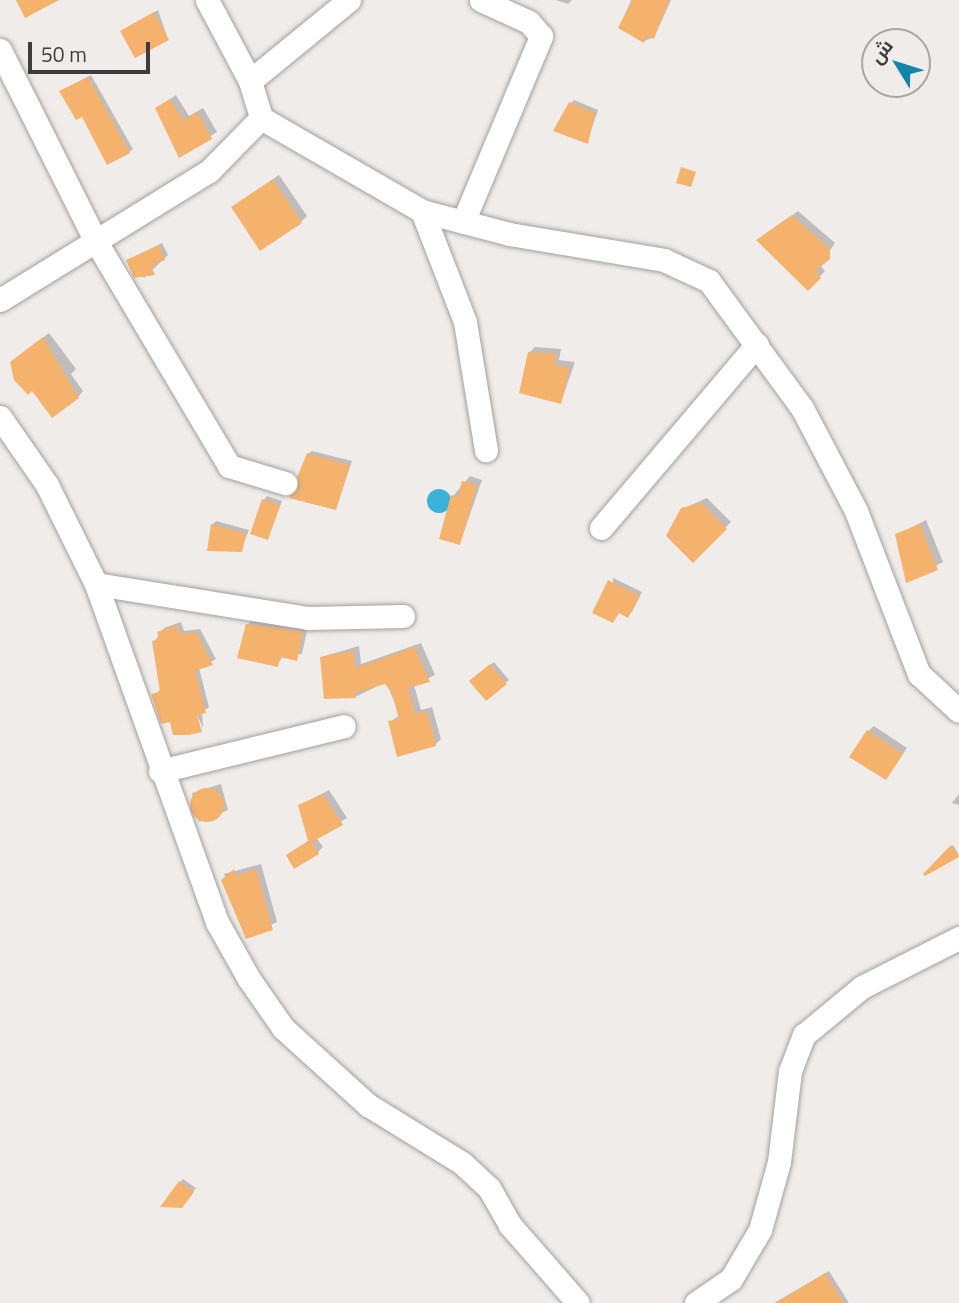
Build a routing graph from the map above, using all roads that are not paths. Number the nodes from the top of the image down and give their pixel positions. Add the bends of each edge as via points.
1 (207, 0) edge
2 (349, 0) edge
3 (481, 0) edge
4 (0, 50) edge
5 (250, 81) junction
6 (261, 118) junction
7 (422, 211) junction
8 (463, 222) junction
9 (95, 240) junction
10 (0, 300) edge
11 (757, 344) junction
12 (0, 417) edge
13 (486, 450) dead end
14 (285, 483) dead end
15 (601, 528) dead end
16 (96, 584) junction
17 (403, 615) dead end
18 (959, 712) edge
19 (344, 726) dead end
20 (160, 771) junction
21 (959, 938) edge
22 (578, 1303) edge
23 (696, 1303) edge

1 - 5 street
2 - 5 street
3 - 8 street via 529,22 541,36
4 - 9 street
5 - 6 street
6 - 7 street
6 - 9 street via 209,172
7 - 8 street
7 - 13 street via 465,322
8 - 11 street via 689,266 729,302
9 - 10 street
9 - 14 street via 229,467
11 - 15 street
11 - 18 street via 802,408 856,511 919,674
12 - 16 street via 47,485
16 - 17 street via 308,618
16 - 20 street
19 - 20 street
20 - 22 street via 217,922 283,1028 368,1105 462,1163
21 - 23 street via 862,988 804,1035 790,1071 779,1162 760,1230 731,1279

